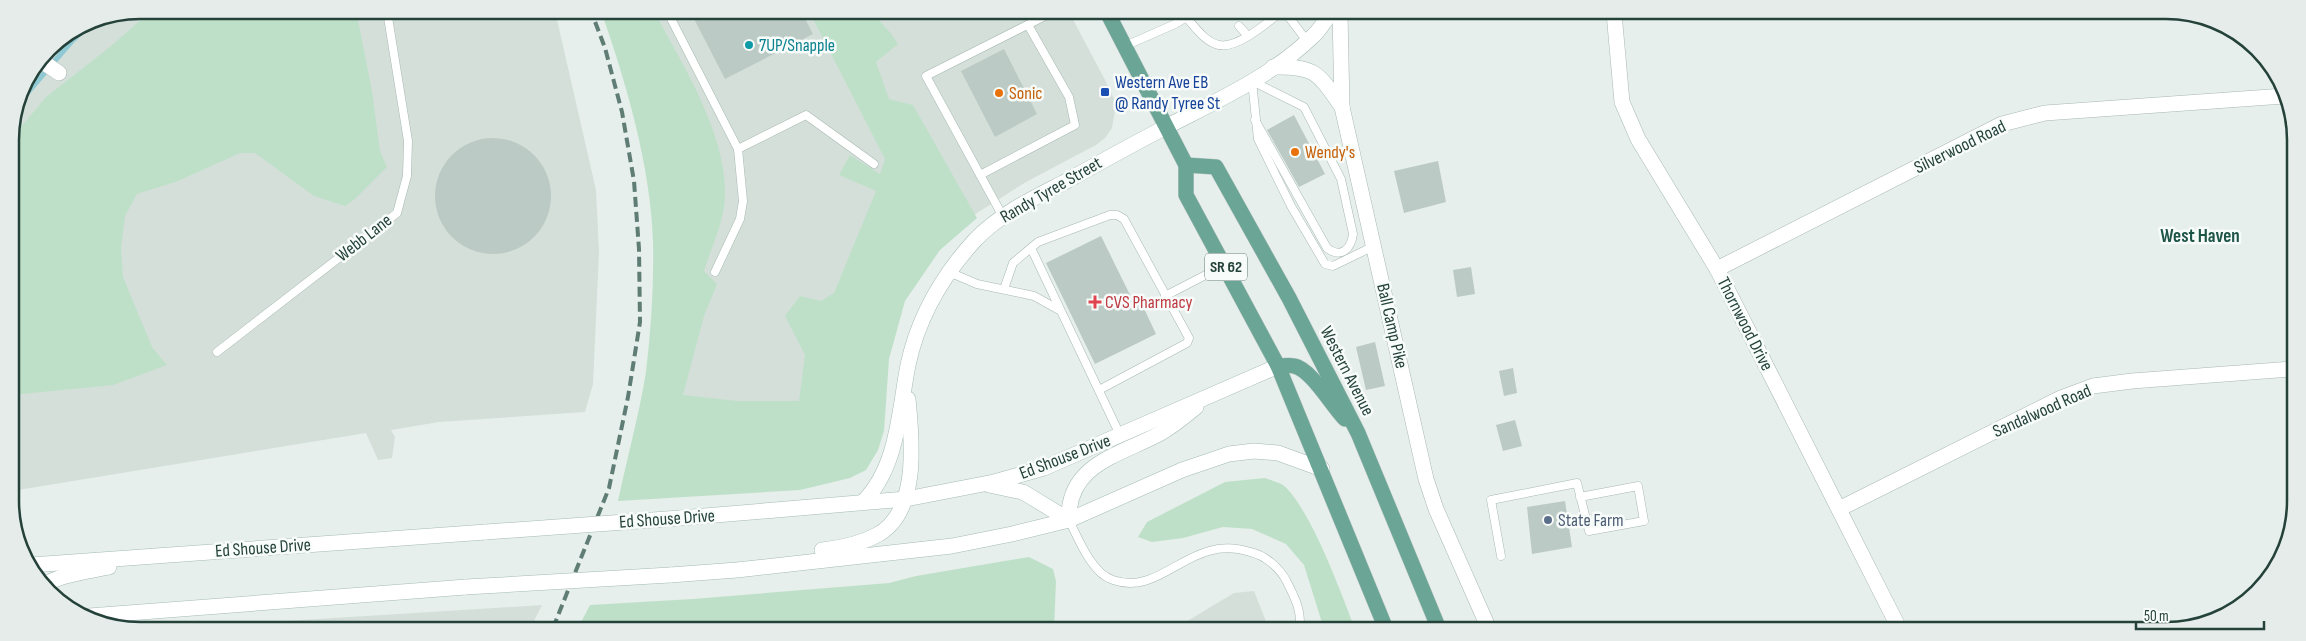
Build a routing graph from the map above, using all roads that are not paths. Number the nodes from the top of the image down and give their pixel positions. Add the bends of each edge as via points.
1 (388, 19) edge
2 (671, 19) edge
3 (1040, 19) edge
4 (1115, 19) edge
5 (1182, 19) edge
6 (1188, 19) edge
7 (1271, 19) edge
8 (1283, 19) edge
9 (1325, 19) edge
10 (1340, 19) edge
11 (1615, 19) edge
12 (1028, 25) junction
13 (1239, 26) dead end
14 (1248, 36) junction
15 (1307, 41) junction
16 (1125, 46) junction
17 (45, 64) edge
18 (1273, 67) junction
19 (59, 73) dead end
20 (1252, 81) junction
21 (2279, 96) edge
22 (1342, 107) junction
23 (1255, 120) junction
24 (1166, 127) junction
25 (738, 148) junction
26 (874, 164) dead end
27 (1186, 165) junction
28 (980, 175) junction
29 (1002, 215) junction
30 (1374, 246) junction
31 (1031, 248) junction
32 (1224, 265) junction
33 (1717, 269) junction
34 (715, 272) dead end
35 (949, 272) junction
36 (1004, 288) junction
37 (1165, 296) junction
38 (1061, 311) junction
39 (217, 352) dead end
40 (1278, 366) junction
41 (2287, 369) edge
42 (906, 380) junction
43 (1099, 390) junction
44 (1211, 395) junction
45 (1358, 433) junction
46 (1120, 435) junction
47 (1322, 469) junction
48 (984, 484) junction
49 (1580, 497) junction
50 (906, 498) junction
51 (863, 502) junction
52 (1839, 509) junction
53 (1068, 520) junction
54 (156, 556) junction
55 (1501, 556) dead end
56 (36, 565) edge
57 (736, 570) junction
58 (50, 582) edge
59 (124, 613) junction
60 (99, 615) edge
61 (115, 619) edge
62 (1301, 622) edge
63 (1383, 622) edge
64 (1435, 622) edge
65 (1486, 622) edge
66 (1896, 622) edge

1 - 39 lane, Webb Lane via 408,141 407,176 397,213
2 - 25 lane
3 - 12 lane
4 - 16 main road, SR 62
5 - 16 lane
6 - 14 lane via 1201,35 1219,45 1234,44
7 - 14 lane
8 - 15 lane
9 - 15 street, Randy Tyree Street
10 - 22 street, Ball Camp Pike
11 - 33 street, Thornwood Drive via 1622,102 1638,139
12 - 28 lane via 1069,97 1075,125
12 - 28 lane via 926,76
13 - 14 lane
15 - 18 street, Randy Tyree Street
16 - 24 main road, SR 62
17 - 19 street
18 - 20 street, Randy Tyree Street
18 - 22 street via 1310,70 1322,79
20 - 23 lane
20 - 23 lane via 1304,107 1341,179 1353,234 1347,250 1340,254 1327,248
20 - 24 street, Randy Tyree Street
21 - 33 street, Silverwood Road via 2045,113 2002,124
22 - 30 street, Ball Camp Pike
23 - 30 lane via 1258,139 1291,206 1325,264 1333,266
24 - 27 main road, SR 62
24 - 29 street, Randy Tyree Street
25 - 26 lane via 806,115
25 - 34 lane via 743,201 740,220
27 - 32 main road, SR 62 via 1186,195
27 - 45 main road, Western Avenue via 1216,167 1289,298
28 - 29 lane
29 - 35 street, Randy Tyree Street
30 - 65 street, Ball Camp Pike via 1426,479 1436,510
31 - 36 lane via 1013,263
31 - 37 lane via 1038,242 1110,215 1118,215 1124,219
31 - 38 lane
32 - 37 lane
32 - 40 main road, SR 62
33 - 52 street, Thornwood Drive
35 - 36 lane via 977,284
35 - 42 street, Randy Tyree Street via 923,317
36 - 38 lane via 1034,296
37 - 43 lane via 1189,338 1187,343
38 - 43 lane
40 - 44 street, Ed Shouse Drive
40 - 45 main road via 1296,366 1316,382 1334,408
40 - 47 main road, SR 62
41 - 52 street, Sandalwood Road via 2093,386 2061,398
42 - 50 street, Randy Tyree Street via 910,481
42 - 51 street, Randy Tyree Street via 888,462 875,490
43 - 46 lane
44 - 46 street, Ed Shouse Drive
44 - 53 street via 1178,422 1089,469 1073,494
45 - 64 main road, Western Avenue
46 - 48 street, Ed Shouse Drive via 1044,468
47 - 53 street via 1278,453 1229,454 1182,470
47 - 63 main road, SR 62
48 - 50 street, Ed Shouse Drive
48 - 53 street via 1023,492
49 - 49 lane via 1589,531 1644,521 1638,486
49 - 55 lane via 1577,484 1491,500
50 - 51 street, Ed Shouse Drive
50 - 57 street via 893,520 879,534 840,548 772,555
51 - 54 street, Ed Shouse Drive, bridge
52 - 66 street, Thornwood Drive
53 - 57 street via 952,546
53 - 62 lane via 1093,564 1111,580 1132,584 1153,579 1208,551 1235,548 1261,554 1283,574
54 - 56 street, Ed Shouse Drive
54 - 58 street
57 - 59 street, bridge
59 - 60 street
59 - 61 street

